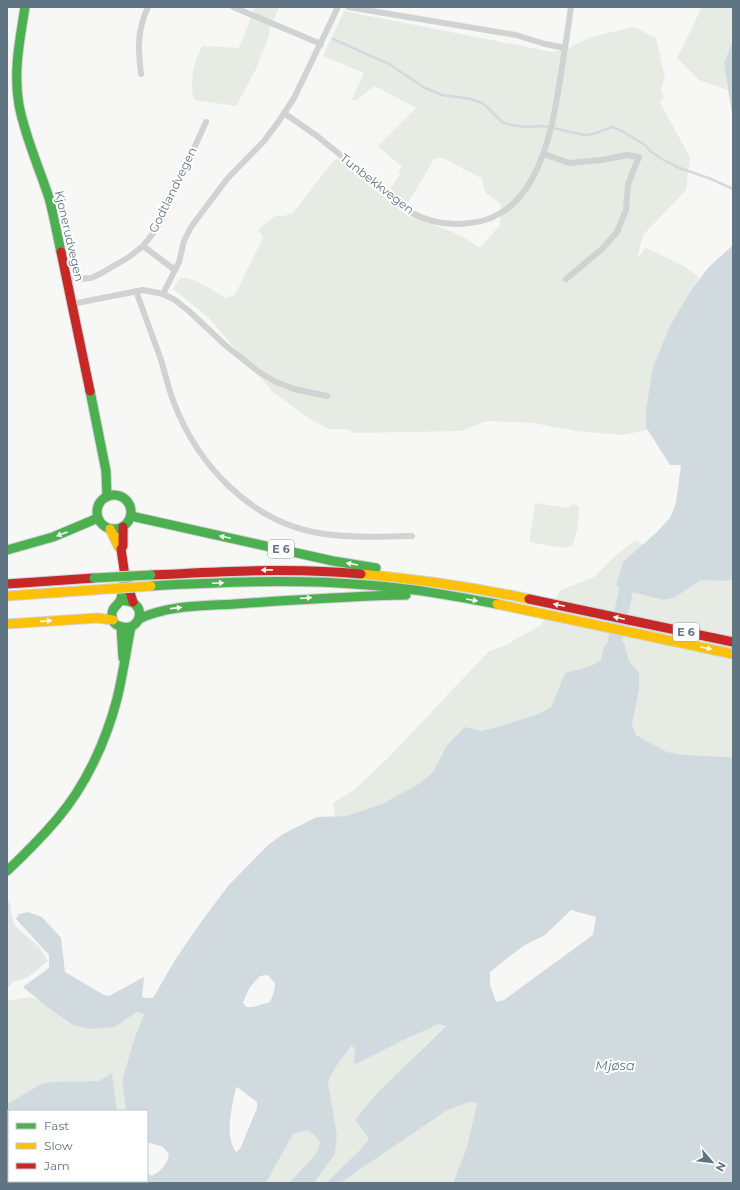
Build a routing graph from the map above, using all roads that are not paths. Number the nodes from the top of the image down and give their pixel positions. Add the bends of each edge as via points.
1 (25, 7) edge
2 (148, 7) edge
3 (233, 7) edge
4 (338, 7) edge
5 (348, 7) edge
6 (571, 7) edge
7 (321, 44) junction
8 (566, 48) junction
9 (141, 74) dead end
10 (284, 113) junction
11 (206, 122) dead end
12 (544, 154) junction
13 (143, 246) junction
14 (175, 270) junction
15 (566, 279) dead end
16 (68, 280) junction
17 (136, 291) junction
18 (163, 294) junction
19 (72, 304) junction
20 (327, 396) dead end
21 (111, 496) junction
22 (131, 516) junction
23 (98, 518) junction
24 (123, 527) junction
25 (110, 529) junction
26 (412, 536) dead end
27 (122, 549) junction
28 (7, 550) edge
29 (125, 576) junction
30 (431, 582) junction
31 (7, 584) edge
32 (434, 593) junction
33 (7, 596) edge
34 (120, 601) junction
35 (133, 602) junction
36 (139, 619) junction
37 (113, 620) junction
38 (7, 624) edge
39 (120, 627) junction
40 (131, 627) junction
41 (733, 642) edge
42 (733, 654) edge
43 (124, 661) junction
44 (7, 871) edge

1 - 16 main road, Kjonerudvegen via 18,56 19,104 49,199
2 - 9 street via 138,37
3 - 7 street
4 - 7 street
5 - 8 street via 516,35
6 - 8 street, Tunbekkvegen
7 - 10 street
8 - 12 street, Tunbekkvegen
10 - 12 street, Tunbekkvegen via 327,144 404,208 437,223 479,222 496,216 518,199 529,184
10 - 14 street via 273,130 217,192 191,227
11 - 13 street, Godtlandvegen via 158,227
12 - 15 street via 569,163 626,155 639,157 628,184 626,210 617,232 602,249
13 - 14 street
13 - 16 street, Godtlandvegen via 124,261 100,274 91,278
14 - 18 street
16 - 19 main road, Kjonerudvegen
17 - 18 street
17 - 19 street
17 - 26 street via 174,403 186,430 211,466 238,496 284,523 317,533 366,537
18 - 20 street via 190,312 259,372 294,389
19 - 21 main road, Kjonerudvegen
21 - 22 main road, Kjonerudvegen via 124,499 129,504
21 - 23 main road via 99,504
22 - 24 main road
30 -> 22 main road, E 6
23 - 25 main road
23 -> 28 main road via 45,540
24 - 25 main road
24 - 27 main road
25 - 27 main road
27 - 29 main road
29 - 34 main road
29 - 35 main road
30 -> 31 main road, E 6, bridge via 368,574 251,570
41 -> 30 main road, E 6 via 515,596
33 -> 32 main road, E 6, bridge via 241,582 370,585
36 -> 32 main road, E 6 via 157,612 180,608
32 -> 42 main road, E 6
34 - 35 main road
34 - 37 main road via 113,608
35 - 36 main road via 139,610
36 - 40 main road
38 -> 37 main road via 97,618
37 - 39 main road
39 - 40 main road
39 - 43 main road
40 - 43 main road
43 - 44 main road via 112,717 90,769 49,829

